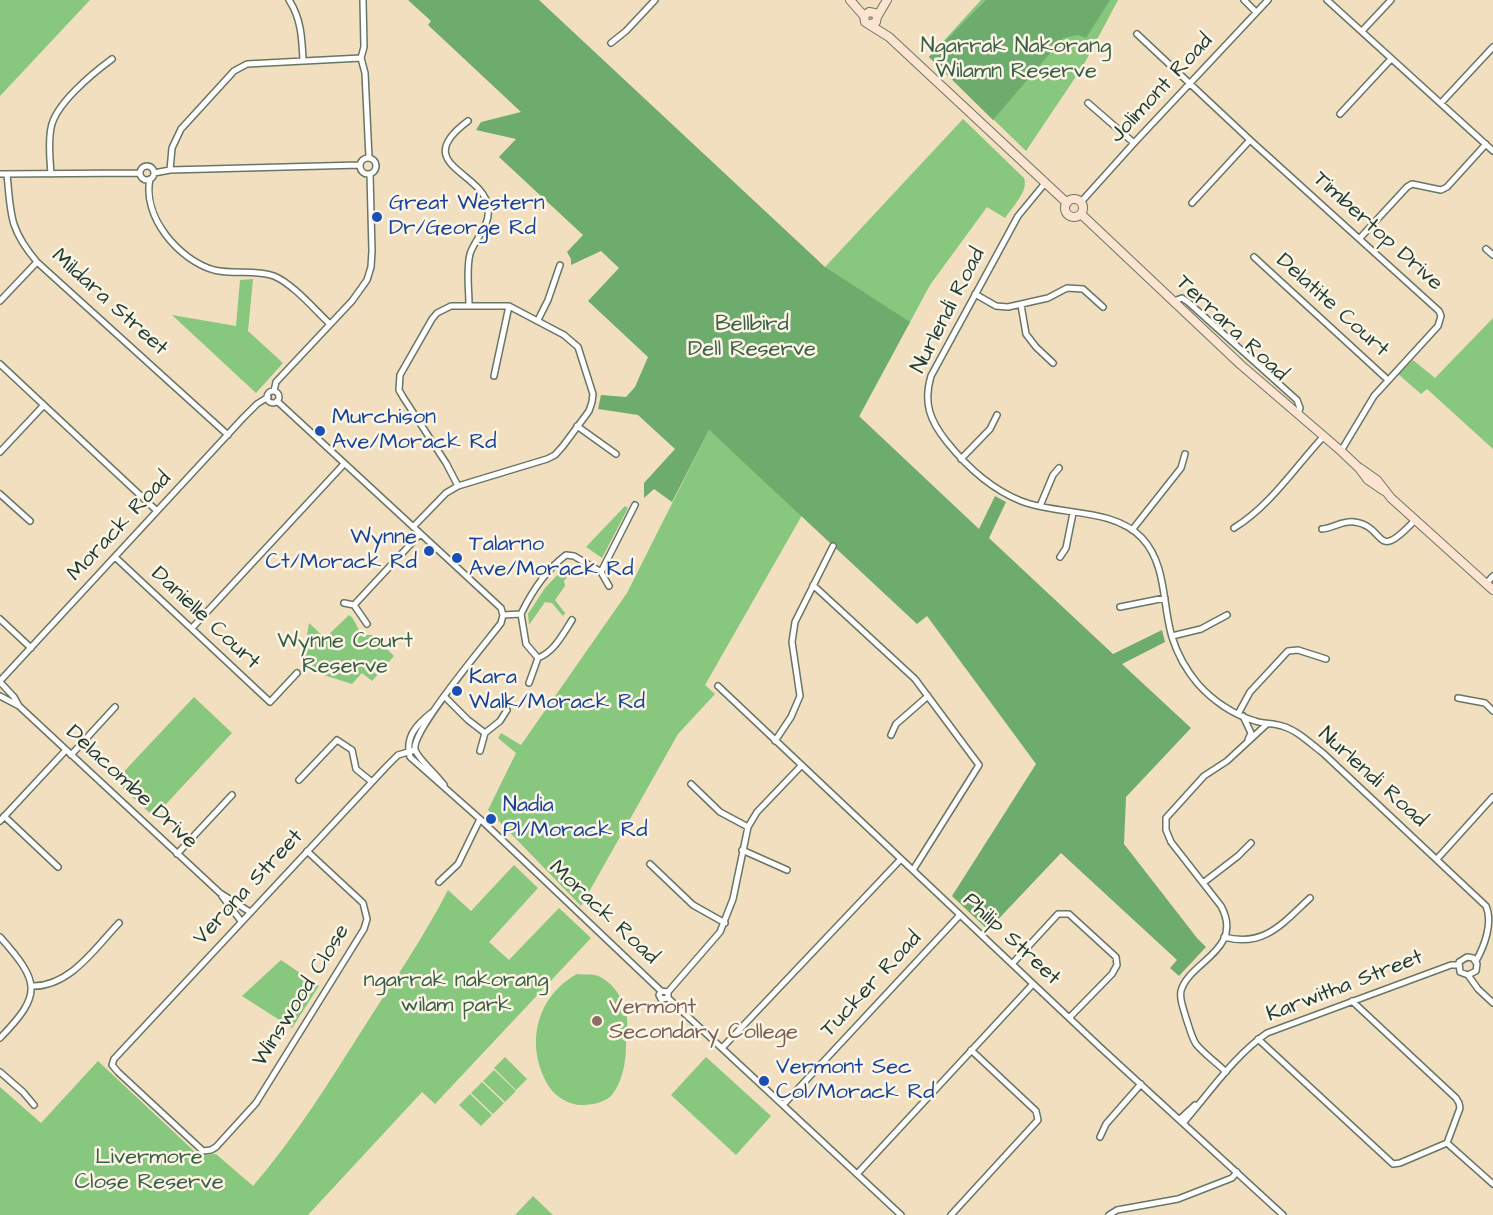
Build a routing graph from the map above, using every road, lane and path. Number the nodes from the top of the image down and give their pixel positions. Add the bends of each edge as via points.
1 (289, 0) edge
2 (363, 0) edge
3 (655, 0) edge
4 (851, 0) edge
5 (887, 0) edge
6 (1244, 0) edge
7 (1268, 0) edge
8 (1327, 0) edge
9 (1391, 0) edge
10 (1256, 12) junction
11 (871, 16) junction
12 (1362, 31) junction
13 (1137, 34) dead end
14 (611, 43) dead end
15 (1493, 47) edge
16 (362, 58) junction
17 (112, 59) dead end
18 (1391, 59) junction
19 (303, 60) junction
20 (1190, 83) junction
21 (1088, 103) dead end
22 (1441, 103) junction
23 (1340, 114) dead end
24 (468, 120) dead end
25 (1250, 140) junction
26 (1134, 143) junction
27 (1486, 144) junction
28 (1493, 151) edge
29 (369, 158) junction
30 (360, 165) junction
31 (170, 170) junction
32 (140, 173) junction
33 (154, 173) junction
34 (3, 174) edge
35 (51, 174) junction
36 (370, 174) junction
37 (150, 179) junction
38 (1046, 182) junction
39 (1081, 202) junction
40 (1067, 203) junction
41 (1192, 203) dead end
42 (1081, 214) junction
43 (1360, 238) junction
44 (1486, 249) dead end
45 (1493, 255) edge
46 (1254, 257) dead end
47 (37, 262) junction
48 (560, 264) dead end
49 (975, 294) junction
50 (0, 301) edge
51 (469, 305) junction
52 (1021, 305) junction
53 (509, 306) junction
54 (1103, 307) dead end
55 (538, 320) junction
56 (330, 324) junction
57 (1053, 363) dead end
58 (0, 364) edge
59 (494, 376) dead end
60 (1388, 380) junction
61 (274, 391) junction
62 (268, 397) junction
63 (277, 402) junction
64 (44, 405) junction
65 (997, 415) dead end
66 (578, 426) junction
67 (228, 435) junction
68 (1323, 436) junction
69 (1341, 451) junction
70 (0, 452) edge
71 (616, 454) dead end
72 (1185, 454) dead end
73 (961, 459) junction
74 (345, 464) junction
75 (1059, 468) dead end
76 (458, 486) junction
77 (0, 494) edge
78 (635, 505) dead end
79 (1040, 506) junction
80 (157, 511) junction
81 (1073, 513) junction
82 (30, 520) dead end
83 (1415, 520) junction
84 (413, 527) junction
85 (1234, 528) dead end
86 (1322, 529) dead end
87 (1132, 530) junction
88 (420, 534) junction
89 (833, 546) dead end
90 (115, 557) junction
91 (1060, 557) dead end
92 (601, 572) junction
93 (1493, 576) edge
94 (1486, 584) junction
95 (813, 585) junction
96 (609, 586) dead end
97 (1493, 590) edge
98 (1165, 598) junction
99 (344, 603) dead end
100 (354, 605) junction
101 (1120, 607) dead end
102 (521, 614) junction
103 (503, 615) junction
104 (1227, 615) dead end
105 (0, 619) edge
106 (572, 620) dead end
107 (367, 624) dead end
108 (192, 628) junction
109 (1172, 636) junction
110 (31, 648) junction
111 (538, 658) junction
112 (1326, 659) dead end
113 (297, 673) dead end
114 (0, 681) edge
115 (530, 683) dead end
116 (718, 686) dead end
117 (0, 696) edge
118 (444, 696) junction
119 (928, 696) junction
120 (1458, 698) dead end
121 (19, 706) junction
122 (115, 707) dead end
123 (507, 711) dead end
124 (1493, 711) edge
125 (1240, 715) junction
126 (1267, 724) junction
127 (485, 733) junction
128 (891, 735) dead end
129 (775, 741) junction
130 (1246, 744) junction
131 (66, 750) junction
132 (412, 750) junction
133 (480, 751) dead end
134 (71, 755) junction
135 (801, 766) junction
136 (299, 780) dead end
137 (372, 782) junction
138 (691, 784) dead end
139 (232, 795) dead end
140 (1493, 797) edge
141 (2, 819) edge
142 (480, 819) junction
143 (748, 827) junction
144 (1251, 843) dead end
145 (742, 850) junction
146 (307, 851) junction
147 (177, 854) junction
148 (901, 859) junction
149 (1437, 859) junction
150 (650, 864) dead end
151 (58, 867) dead end
152 (788, 870) dead end
153 (913, 870) junction
154 (439, 882) dead end
155 (1203, 883) junction
156 (220, 893) junction
157 (1310, 898) dead end
158 (249, 912) junction
159 (960, 915) junction
160 (241, 921) junction
161 (119, 923) dead end
162 (725, 923) junction
163 (0, 937) edge
164 (1224, 937) junction
165 (1476, 961) junction
166 (1012, 964) junction
167 (1458, 965) junction
168 (1468, 975) junction
169 (1033, 984) junction
170 (32, 986) junction
171 (668, 995) junction
172 (1353, 1001) junction
173 (1493, 1003) edge
174 (1070, 1017) junction
175 (0, 1038) edge
176 (1258, 1040) junction
177 (722, 1048) junction
178 (971, 1050) junction
179 (114, 1059) joint
180 (0, 1072) edge
181 (1226, 1072) junction
182 (1141, 1084) junction
183 (34, 1105) dead end
184 (783, 1105) junction
185 (1182, 1120) junction
186 (1100, 1137) dead end
187 (1447, 1143) junction
188 (1237, 1172) junction
189 (857, 1174) junction
190 (1493, 1184) edge
191 (901, 1215) edge
192 (951, 1215) edge
193 (1109, 1215) edge
194 (1283, 1215) edge

1 - 19 street via 299,21
2 - 16 street
3 - 14 street
4 - 11 main road
5 - 11 main road
6 - 10 street
7 - 10 street, Jolimont Road
8 - 12 street
9 - 12 street
10 - 20 street, Jolimont Road
11 - 38 main road
12 - 18 street
13 - 20 street, Timbertop Drive
15 - 22 street
16 - 19 street
16 - 29 street
17 - 35 street via 90,76 56,114 50,135
18 - 22 street
18 - 23 street
19 - 31 street via 247,64 234,71 181,129 172,148
20 - 25 street, Timbertop Drive
20 - 26 street, Jolimont Road
21 - 26 street
22 - 27 street
24 - 51 street via 449,139 446,150 453,167 480,191 488,207 486,226 469,257
25 - 41 street
25 - 43 street, Timbertop Drive
26 - 39 street, Jolimont Road
27 - 28 street
27 - 43 street via 1447,187 1407,187
29 - 30 street
29 - 36 street via 376,165
30 - 31 street
30 - 36 street via 362,172
31 - 33 street
32 - 33 street via 147,166
32 - 35 street
32 - 37 street via 143,179
33 - 37 street
34 - 35 street
34 - 47 street, Mildara Street via 11,220 22,244
36 - 56 street via 371,267 360,292
37 - 56 street via 155,218 179,250 212,269 273,276
38 - 40 main road
38 - 49 street, Nurlendi Road via 1018,216
39 - 40 main road
39 - 42 main road
40 - 42 main road via 1068,215 1076,218
42 - 68 main road, Terrara Road via 1234,359
43 - 60 street, Timbertop Drive via 1441,316 1438,326
44 - 45 street
46 - 60 street, Delatite Court
47 - 50 street
47 - 67 street, Mildara Street
48 - 55 street
49 - 52 street via 996,306
49 - 73 street, Nurlendi Road via 931,376 926,399 935,428
51 - 53 street
51 - 76 street via 451,306 437,313 399,383 403,397
52 - 54 street via 1066,288 1083,289
52 - 57 street via 1026,334
53 - 55 street
53 - 59 street
55 - 66 street via 578,347 593,394 589,411
56 - 61 street via 276,382
58 - 64 street
60 - 69 street, Timbertop Drive
61 - 62 street
61 - 63 street via 279,396
62 - 63 street via 272,403
62 - 67 street, Morack Road
63 - 74 street
64 - 70 street
64 - 80 street
65 - 73 street via 990,429
66 - 71 street
66 - 76 street via 555,455
67 - 80 street, Morack Road
68 - 69 main road, Terrara Road
68 - 85 street via 1284,484 1250,518
69 - 83 main road, Terrara Road
72 - 87 street via 1181,468
73 - 79 street, Nurlendi Road via 1006,493
74 - 84 street
74 - 108 street
75 - 79 street
76 - 84 street
77 - 82 street
78 - 92 street
79 - 81 street, Nurlendi Road
80 - 90 street, Morack Road
81 - 87 street, Nurlendi Road via 1103,518
81 - 91 street via 1066,548
83 - 86 street via 1391,542 1356,522
83 - 94 main road, Terrara Road
84 - 88 street
87 - 98 street, Nurlendi Road via 1155,557
88 - 100 street
88 - 103 street via 501,608
89 - 95 street
90 - 108 street, Danielle Court
90 - 110 street, Morack Road
92 - 96 street
92 - 102 street via 566,555 546,574
93 - 94 street
94 - 97 main road, Terrara Road
95 - 119 street via 915,679
95 - 129 street via 792,632 800,696 792,717
98 - 101 street
98 - 109 street, Nurlendi Road
99 - 100 street
100 - 107 street
102 - 103 street
102 - 111 street via 526,644
103 - 118 street
104 - 109 street via 1201,629
105 - 110 street
106 - 111 street via 552,649
108 - 113 street, Danielle Court via 270,702
109 - 125 street, Nurlendi Road via 1184,664 1198,683 1213,699
110 - 114 street, Morack Road
111 - 115 street
112 - 125 street via 1298,650 1288,651 1250,692
114 - 121 street, Delacombe Drive
116 - 129 street, Philip Street
117 - 121 street, Delacombe Drive
118 - 127 street
118 - 132 street
119 - 128 street via 896,724
119 - 153 street via 979,765
120 - 124 street via 1485,703
121 - 131 street, Delacombe Drive
122 - 134 street
123 - 127 street
125 - 126 street, Nurlendi Road
125 - 130 street via 1251,733
126 - 130 street
126 - 149 street, Nurlendi Road via 1294,732 1323,753
127 - 133 street
129 - 135 street, Philip Street
130 - 155 street via 1204,776 1166,818 1171,842
131 - 134 street, Delacombe Drive
131 - 141 street
132 - 137 street, Verona Street via 398,755
132 - 142 street, Morack Road
134 - 147 street, Delacombe Drive
135 - 143 street
135 - 148 street, Philip Street
136 - 137 street via 337,740 352,750 356,769
137 - 146 street, Verona Street
138 - 143 street via 720,812
139 - 147 street
140 - 149 street
141 - 151 street
142 - 154 street via 458,864
142 - 171 street, Morack Road
143 - 145 street
144 - 155 street
145 - 152 street
145 - 162 street
146 - 158 street, Verona Street
146 - 179 street, Winswood Close via 363,903 367,919 364,929 256,1103 216,1147 199,1148 118,1072 112,1065
147 - 156 street, Delacombe Drive
148 - 153 street, Philip Street
148 - 177 street
149 - 165 street, Nurlendi Road via 1492,913 1492,923
150 - 162 street via 693,905
153 - 159 street, Philip Street
155 - 164 street via 1224,912
156 - 158 street, Delacombe Drive
156 - 160 street, Delacombe Drive
157 - 164 street via 1267,935 1250,940
158 - 160 street, Verona Street
159 - 166 street, Philip Street
159 - 184 street, Tucker Road
160 - 179 street, Verona Street
161 - 170 street via 73,972 56,982
162 - 171 street via 714,942
163 - 170 street via 24,964
164 - 181 street via 1187,981 1181,1000 1196,1044
165 - 167 street via 1467,957
165 - 168 street via 1476,971
166 - 169 street, Philip Street
166 - 174 street via 1058,914 1069,914 1116,957 1117,965
167 - 168 street via 1460,972
167 - 172 street, Karwitha Street
168 - 173 street
169 - 174 street, Philip Street
169 - 178 street
170 - 175 street via 26,1009
171 - 177 street
172 - 176 street, Karwitha Street
172 - 187 street via 1459,1103
174 - 182 street, Philip Street
176 - 181 street, Karwitha Street
176 - 187 street via 1393,1164
177 - 184 street
178 - 189 street
178 - 192 street via 1038,1115 1034,1125
180 - 183 street
181 - 185 street, Karwitha Street
182 - 185 street, Philip Street
182 - 186 street via 1106,1124
184 - 189 street
185 - 188 street, Philip Street
187 - 190 street
188 - 193 street via 1178,1198
188 - 194 street, Philip Street
189 - 191 street

